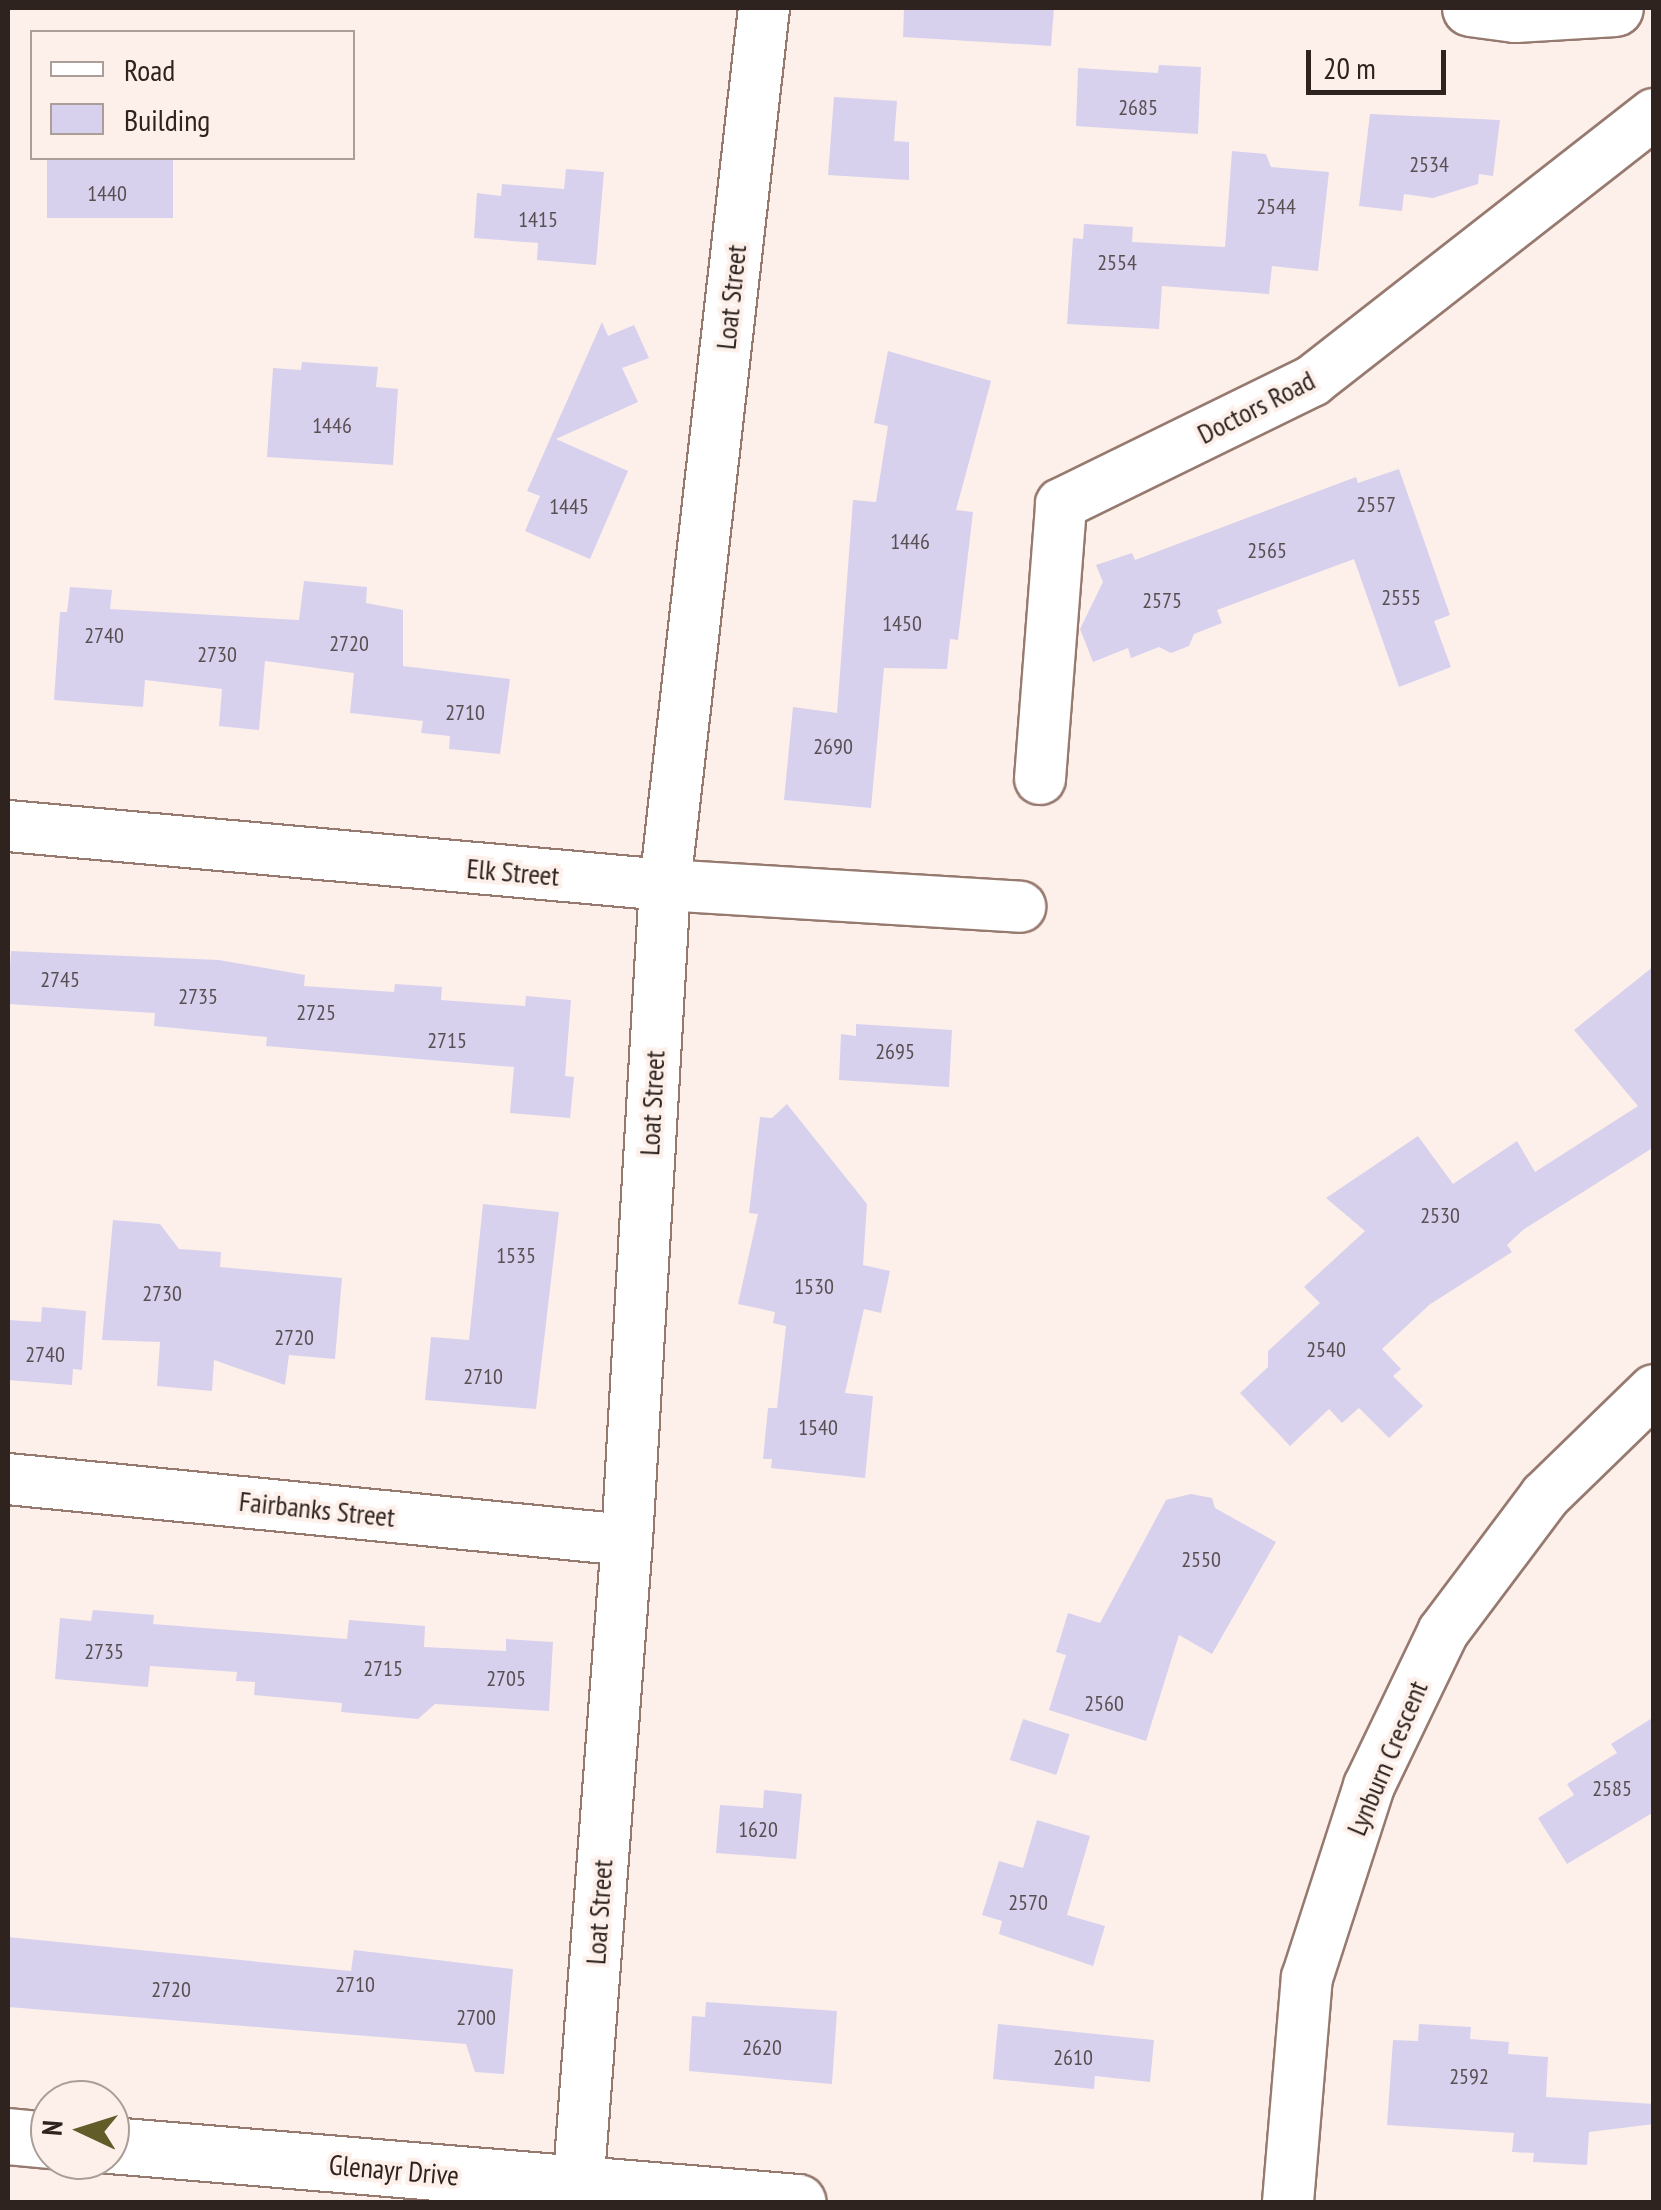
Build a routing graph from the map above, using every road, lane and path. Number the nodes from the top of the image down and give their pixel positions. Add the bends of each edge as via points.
1 (764, 8) edge
2 (1470, 8) edge
3 (1615, 8) edge
4 (1654, 114) edge
5 (1040, 779) dead end
6 (8, 826) edge
7 (664, 885) junction
8 (1020, 907) dead end
9 (1654, 1390) edge
10 (8, 1478) edge
11 (627, 1540) junction
12 (130, 2147) edge
13 (578, 2194) edge
14 (798, 2202) edge
15 (1288, 2202) edge

1 - 7 street, Loat Street
2 - 3 street via 1515,14
4 - 5 street, Doctors Road via 1312,381 1061,504
6 - 7 street, Elk Street
7 - 8 street, Elk Street
7 - 11 street, Loat Street
9 - 15 street, Lynburn Crescent via 1545,1496 1443,1632 1369,1786 1307,1978
10 - 11 street, Fairbanks Street
11 - 13 street, Loat Street
12 - 13 street, Glenayr Drive
13 - 14 street, Glenayr Drive

